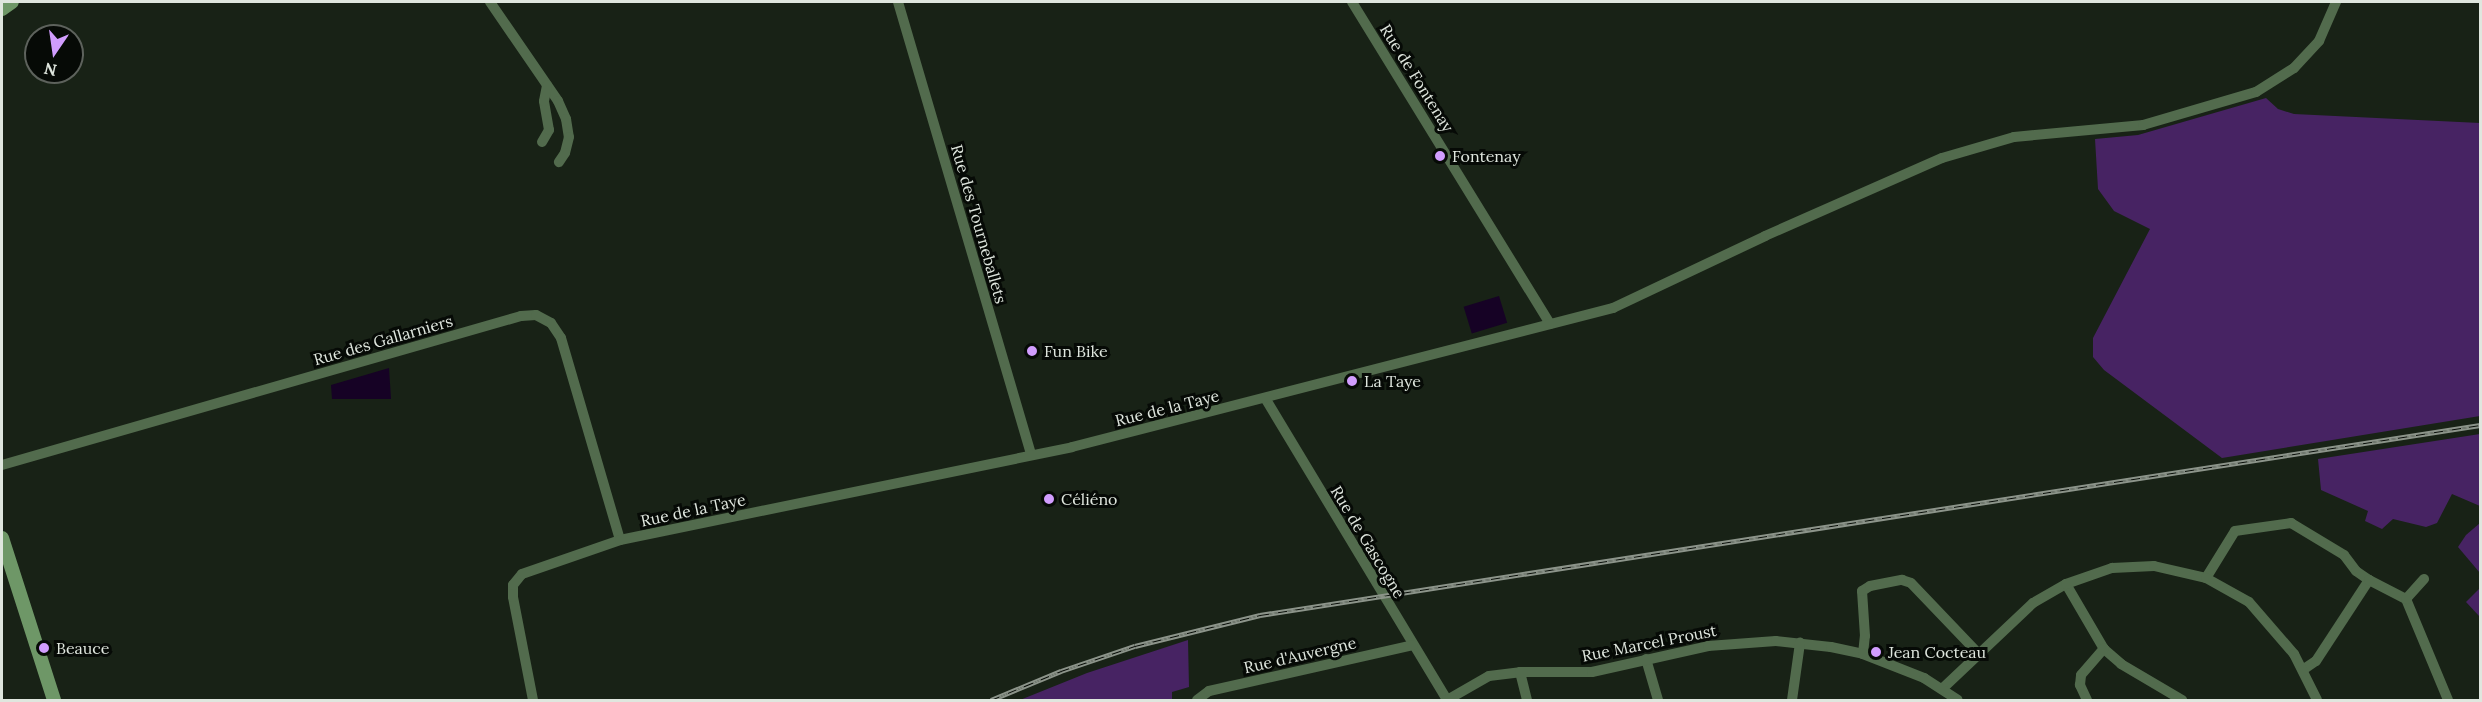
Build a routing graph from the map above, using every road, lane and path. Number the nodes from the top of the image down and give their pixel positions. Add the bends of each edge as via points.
1 (12, 2) edge
2 (490, 2) edge
3 (898, 2) edge
4 (1352, 2) edge
5 (2336, 2) edge
6 (2, 9) edge
7 (548, 85) junction
8 (542, 142) dead end
9 (559, 162) dead end
10 (1550, 324) junction
11 (1265, 398) junction
12 (1031, 455) junction
13 (2, 465) edge
14 (2, 538) edge
15 (620, 540) junction
16 (2206, 578) junction
17 (2424, 579) dead end
18 (2369, 580) junction
19 (2066, 584) junction
20 (2406, 598) junction
21 (1800, 643) junction
22 (1413, 645) junction
23 (2104, 649) junction
24 (1978, 653) junction
25 (1863, 654) junction
26 (1646, 659) junction
27 (2304, 669) junction
28 (1520, 672) junction
29 (1942, 689) junction
30 (54, 700) edge
31 (532, 700) edge
32 (1197, 700) edge
33 (1447, 700) edge
34 (1527, 700) edge
35 (1658, 700) edge
36 (1792, 700) edge
37 (1958, 700) edge
38 (2087, 700) edge
39 (2182, 700) edge
40 (2317, 700) edge
41 (2448, 700) edge

1 - 6 street
2 - 7 street
3 - 12 street, Rue des Tourneballets
4 - 10 street, Rue de Fontenay
5 - 10 street, Rue de la Taye via 2319,41 2294,68 2256,93 2143,125 2014,137 1942,158 1613,308
7 - 8 street via 544,101 549,130
7 - 9 street via 566,119 569,137
10 - 11 street, Rue de la Taye
11 - 12 street, Rue de la Taye
11 - 22 street, Rue de Gascogne
12 - 15 street, Rue de la Taye
13 - 15 street, Rue des Gallarniers via 521,316 536,315 551,322 561,338
14 - 30 street
15 - 31 street, Rue de la Taye via 522,574 513,585
16 - 18 street via 2235,531 2291,523 2344,555
16 - 19 street via 2154,566 2112,568
16 - 27 street via 2249,602
17 - 20 street
18 - 20 street
18 - 27 street via 2316,661
19 - 23 street
19 - 24 street via 2033,603
20 - 41 street
21 - 25 street, Rue Marcel Proust
21 - 26 street, Rue Marcel Proust via 1739,642
21 - 36 street
22 - 32 street, Rue d'Auvergne via 1209,691
22 - 33 street, Rue de Gascogne
23 - 38 street via 2081,675 2080,685
23 - 39 street
24 - 25 street via 1911,583 1902,580 1863,591
24 - 29 street
25 - 29 street, Rue Marcel Proust
26 - 28 street, Rue Marcel Proust via 1592,672
26 - 35 street
27 - 40 street
28 - 33 street, Rue Marcel Proust via 1489,676
28 - 34 street
29 - 37 street, Rue Marcel Proust

